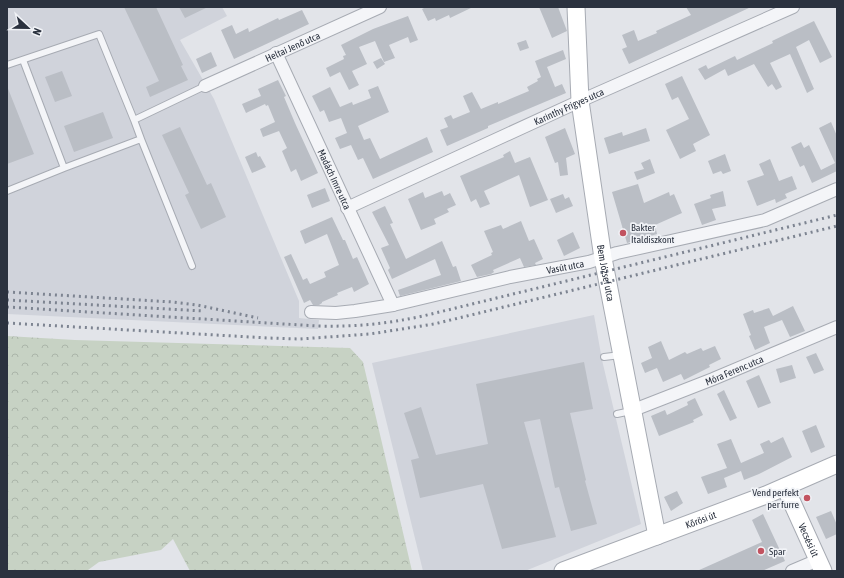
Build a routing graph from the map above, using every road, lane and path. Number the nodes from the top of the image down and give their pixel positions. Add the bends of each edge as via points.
1 (380, 7) edge
2 (576, 7) edge
3 (793, 7) edge
4 (276, 53) junction
5 (23, 60) junction
6 (7, 65) edge
7 (206, 86) joint
8 (580, 101) junction
9 (134, 120) junction
10 (141, 139) junction
11 (64, 168) junction
12 (837, 189) edge
13 (7, 190) edge
14 (347, 208) junction
15 (603, 258) junction
16 (192, 266) dead end
17 (393, 305) junction
18 (311, 312) dead end
19 (837, 327) edge
20 (624, 412) junction
21 (837, 464) edge
22 (785, 487) junction
23 (657, 536) junction
24 (821, 565) edge
25 (563, 571) edge
26 (792, 571) edge

1 - 4 street, Heltai Jenő utca
2 - 8 main road, Bem József utca
3 - 8 street, Karinthy Frigyes utca
4 - 7 street, Heltai Jenő utca
4 - 14 street, Madách Imre utca
5 - 6 lane
5 - 9 lane via 98,34
5 - 11 lane
7 - 9 lane
8 - 14 street, Karinthy Frigyes utca
8 - 15 main road, Bem József utca
9 - 10 lane
10 - 11 lane
10 - 16 lane
11 - 13 lane
12 - 15 street, Vasút utca via 765,220
14 - 17 street, Madách Imre utca
15 - 17 street, Vasút utca
15 - 20 main road, Bem József utca via 613,356
17 - 18 street, Vasút utca via 336,313
19 - 20 street, Móra Ferenc utca via 713,379
20 - 23 main road, Bem József utca
21 - 22 main road, Kőrösi út
22 - 23 main road, Kőrösi út
22 - 24 main road, Vecsési út
23 - 25 main road, Kőrösi út
24 - 26 street

